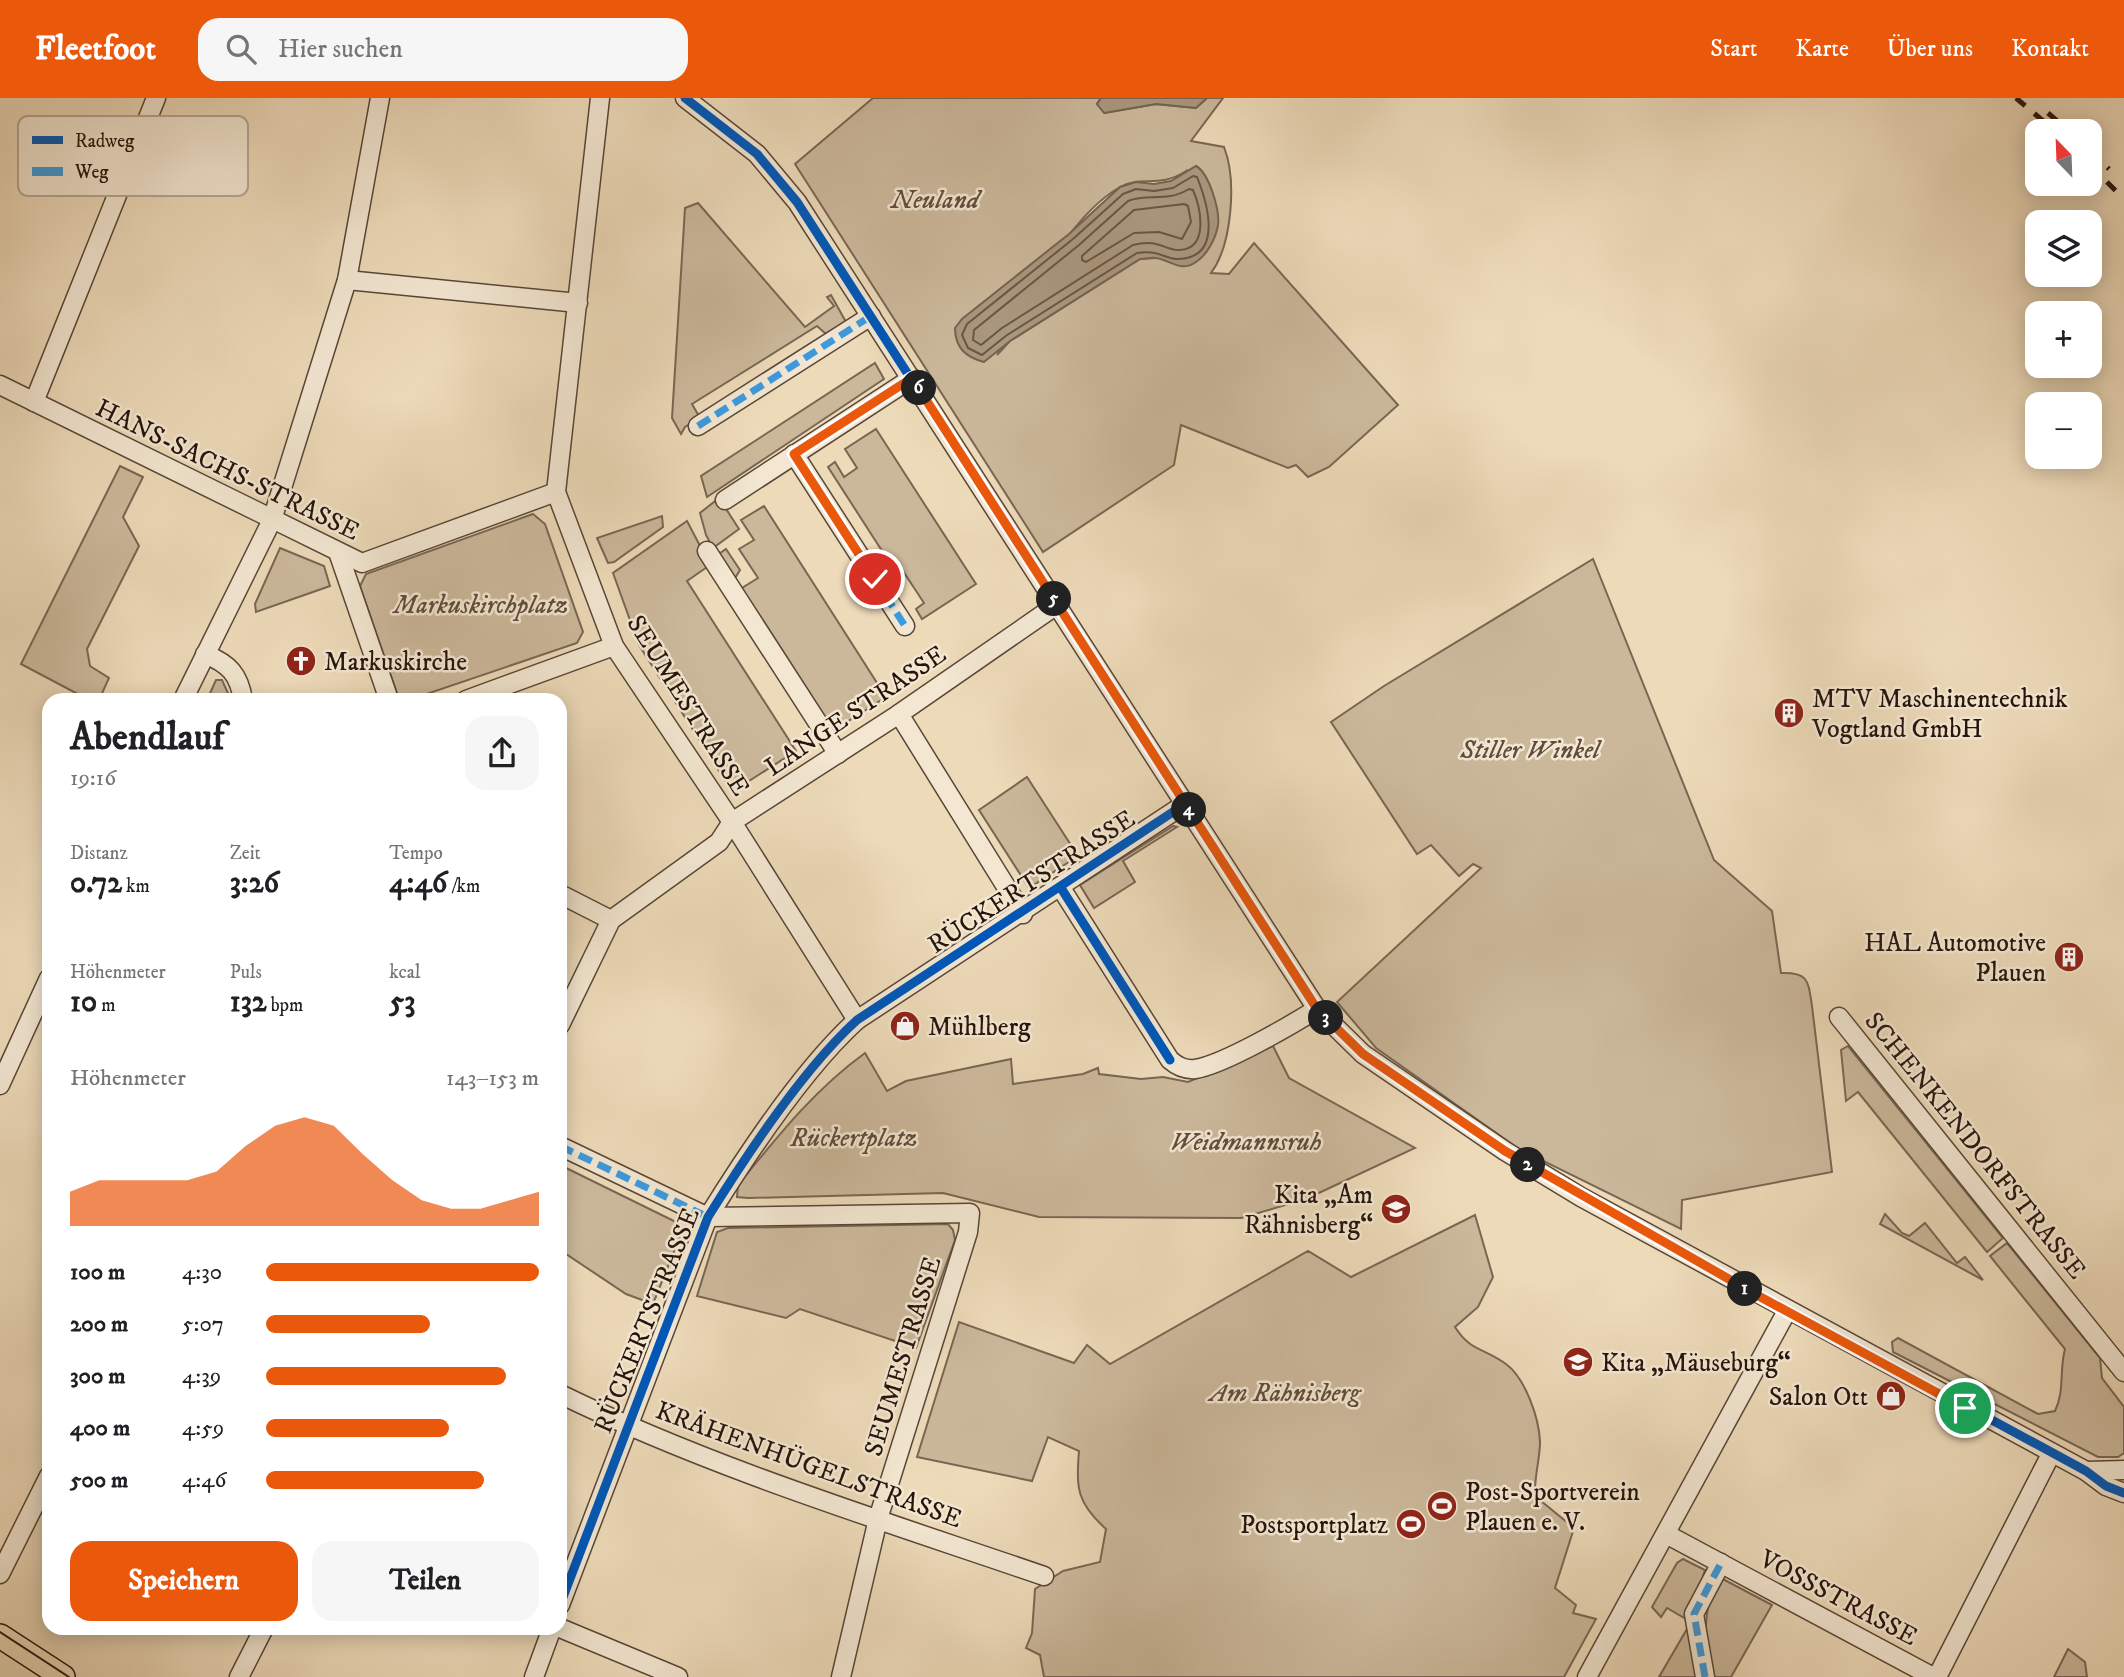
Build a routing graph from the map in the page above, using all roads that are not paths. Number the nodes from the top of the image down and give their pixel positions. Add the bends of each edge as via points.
1 (156, 98) edge
2 (380, 98) edge
3 (600, 98) edge
4 (685, 98) edge
5 (149, 116) edge
6 (117, 196) edge
7 (347, 280) junction
8 (578, 303) junction
9 (872, 316) junction
10 (912, 378) junction
11 (0, 385) edge
12 (34, 402) junction
13 (698, 426) dead end
14 (794, 454) junction
15 (556, 492) junction
16 (725, 499) dead end
17 (272, 520) junction
18 (707, 551) dead end
19 (338, 552) junction
20 (1058, 604) junction
21 (905, 626) dead end
22 (614, 646) junction
23 (205, 654) junction
24 (186, 693) edge
25 (242, 693) edge
26 (387, 693) edge
27 (485, 693) edge
28 (899, 714) junction
29 (838, 754) junction
30 (1185, 804) junction
31 (732, 822) junction
32 (1061, 888) junction
33 (567, 898) edge
34 (1023, 914) junction
35 (611, 920) junction
36 (42, 993) edge
37 (1317, 1009) junction
38 (567, 1011) edge
39 (1839, 1017) dead end
40 (857, 1020) junction
41 (0, 1085) edge
42 (567, 1149) edge
43 (708, 1217) junction
44 (1787, 1311) junction
45 (2124, 1372) edge
46 (567, 1397) edge
47 (626, 1426) junction
48 (2051, 1454) junction
49 (2124, 1470) edge
50 (2086, 1471) junction
51 (42, 1490) edge
52 (2124, 1493) edge
53 (878, 1519) junction
54 (1666, 1534) junction
55 (1721, 1563) junction
56 (0, 1574) edge
57 (1044, 1576) dead end
58 (567, 1586) edge
59 (567, 1631) edge
60 (260, 1635) edge
61 (549, 1635) edge
62 (0, 1636) edge
63 (63, 1677) edge
64 (239, 1677) edge
65 (534, 1677) edge
66 (678, 1677) edge
67 (841, 1677) edge
68 (1587, 1677) edge
69 (1705, 1677) edge
70 (1935, 1677) edge

1 - 5 street
2 - 7 street
3 - 8 street, SEUMESTRASSE
4 - 9 street via 757,154 781,180
6 - 12 street
7 - 8 street
7 - 17 street
8 - 15 street, SEUMESTRASSE
9 - 10 street
9 - 13 street
10 - 14 street
10 - 20 street
11 - 12 street, HANS-SACHS-STRASSE
12 - 17 street, HANS-SACHS-STRASSE
14 - 16 street
14 - 21 street
15 - 19 street, HANS-SACHS-STRASSE via 362,564
15 - 22 street, SEUMESTRASSE
17 - 19 street, HANS-SACHS-STRASSE
17 - 23 street
18 - 29 street
19 - 26 street
20 - 28 street, LANGE STRASSE
20 - 30 street
22 - 27 street
22 - 31 street, SEUMESTRASSE
23 - 24 street
23 - 25 street via 227,663
28 - 29 street, LANGE STRASSE
28 - 34 street
29 - 31 street, LANGE STRASSE
30 - 32 street, RÜCKERTSTRASSE
30 - 37 street
31 - 35 street, LANGE STRASSE via 719,842
31 - 40 street, SEUMESTRASSE
32 - 34 street, RÜCKERTSTRASSE
32 - 37 street via 1179,1068 1195,1069 1281,1031
33 - 35 street
34 - 40 street, RÜCKERTSTRASSE
35 - 38 street, LANGE STRASSE
36 - 41 street
37 - 44 street via 1363,1054 1505,1151
39 - 45 street, SCHENKENDORFSTRASSE
40 - 43 street, RÜCKERTSTRASSE via 738,1167
42 - 43 street
43 - 47 street, RÜCKERTSTRASSE
43 - 53 street, SEUMESTRASSE via 970,1213 968,1232
44 - 48 street
44 - 54 street
46 - 47 street, KRÄHENHÜGELSTRASSE
47 - 53 street, KRÄHENHÜGELSTRASSE
47 - 58 street, RÜCKERTSTRASSE
48 - 50 street
48 - 70 street
49 - 50 street
50 - 52 street
51 - 56 street
53 - 57 street, KRÄHENHÜGELSTRASSE
53 - 67 street, SEUMESTRASSE
54 - 55 street, VOSSSTRASSE
54 - 68 street
55 - 69 street, VOSSSTRASSE via 1694,1614
55 - 70 street, VOSSSTRASSE
59 - 66 street
60 - 64 street
61 - 65 street
62 - 63 main road

